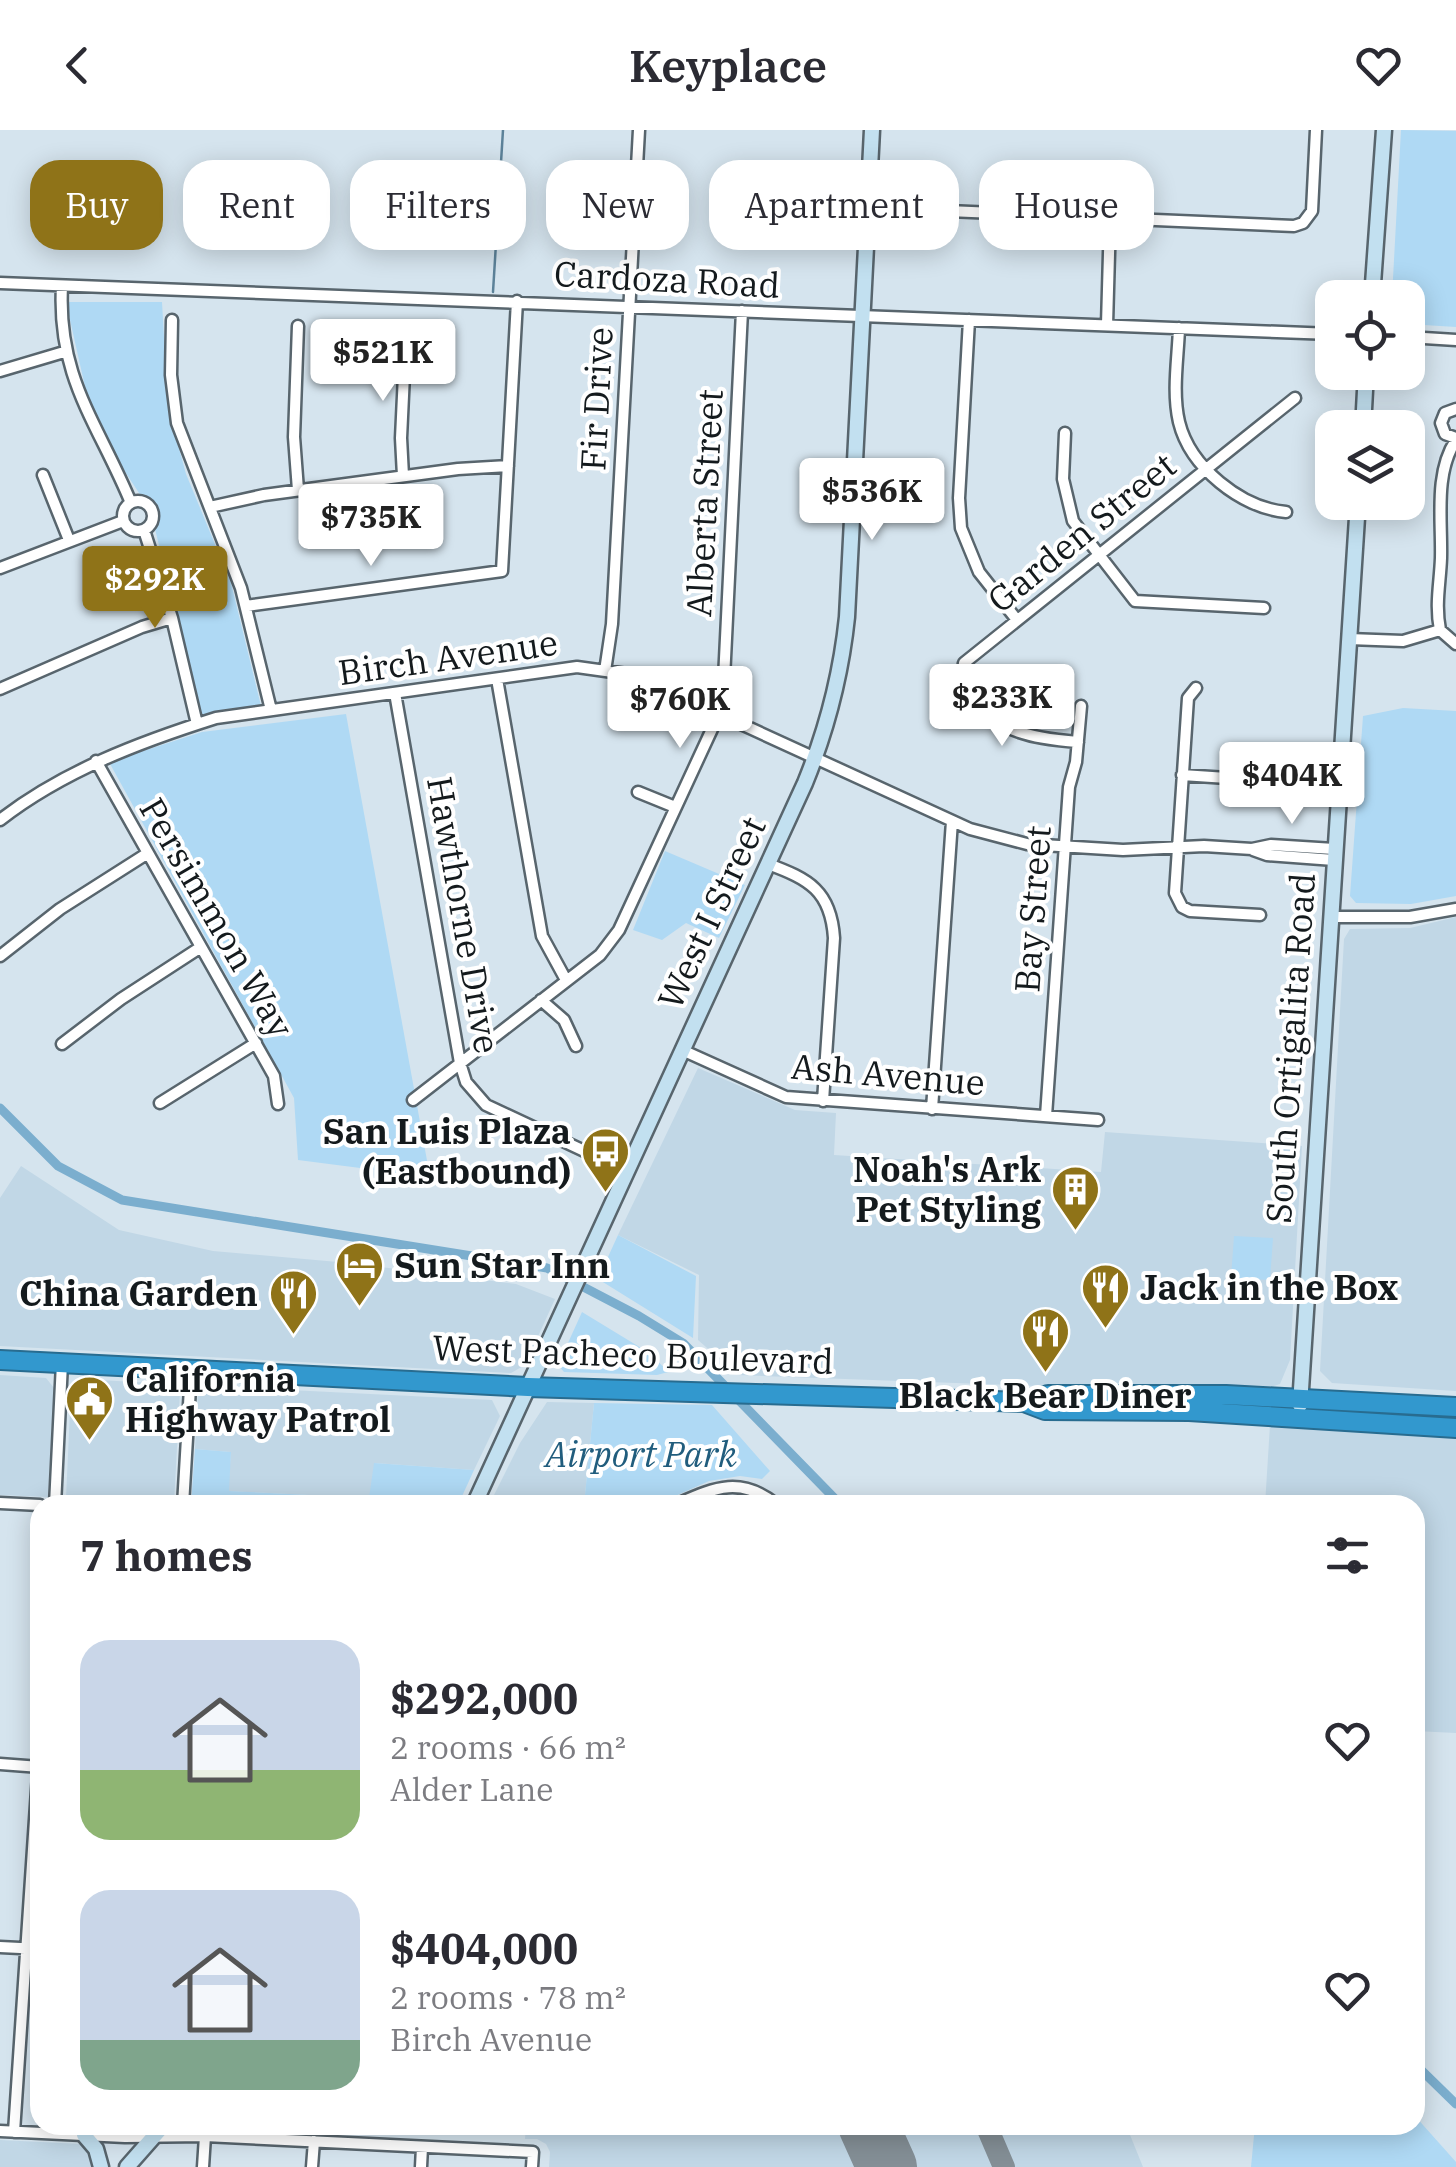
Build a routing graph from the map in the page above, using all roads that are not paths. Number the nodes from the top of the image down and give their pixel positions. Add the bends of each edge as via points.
1 (639, 130) edge
2 (872, 130) edge
3 (1316, 130) edge
4 (1384, 130) edge
5 (870, 160) edge
6 (1154, 220) edge
7 (866, 250) edge
8 (1109, 250) edge
9 (1373, 280) edge
10 (0, 283) edge
11 (62, 286) junction
12 (517, 301) junction
13 (629, 306) junction
14 (742, 312) junction
15 (862, 316) junction
16 (172, 320) dead end
17 (968, 320) junction
18 (298, 326) dead end
19 (1107, 326) junction
20 (1178, 328) junction
21 (406, 332) dead end
22 (1315, 333) edge
23 (1425, 339) edge
24 (1456, 340) edge
25 (64, 352) junction
26 (0, 371) edge
27 (1295, 398) dead end
28 (1456, 409) edge
29 (1065, 434) dead end
30 (1456, 439) edge
31 (508, 466) junction
32 (1208, 467) junction
33 (43, 474) dead end
34 (403, 476) junction
35 (298, 490) junction
36 (131, 502) junction
37 (210, 507) junction
38 (1286, 512) dead end
39 (1357, 520) edge
40 (124, 521) junction
41 (144, 530) junction
42 (70, 540) junction
43 (1098, 556) junction
44 (0, 568) edge
45 (246, 606) junction
46 (1264, 608) dead end
47 (172, 618) junction
48 (1018, 620) junction
49 (1440, 630) junction
50 (1348, 640) junction
51 (1456, 644) edge
52 (605, 671) junction
53 (497, 679) junction
54 (1196, 688) dead end
55 (0, 689) edge
56 (395, 693) junction
57 (1080, 706) dead end
58 (271, 710) junction
59 (719, 714) junction
60 (197, 724) junction
61 (1078, 742) junction
62 (816, 758) junction
63 (96, 762) junction
64 (1182, 775) junction
65 (1304, 783) dead end
66 (638, 792) dead end
67 (675, 808) junction
68 (0, 820) edge
69 (952, 821) junction
70 (1065, 846) junction
71 (1178, 848) junction
72 (148, 853) junction
73 (1334, 854) junction
74 (768, 864) junction
75 (1456, 908) edge
76 (1260, 915) dead end
77 (1330, 917) junction
78 (201, 947) junction
79 (0, 956) edge
80 (566, 980) junction
81 (541, 1000) junction
82 (256, 1043) junction
83 (62, 1044) dead end
84 (576, 1046) dead end
85 (682, 1050) junction
86 (460, 1063) junction
87 (413, 1100) dead end
88 (823, 1101) junction
89 (160, 1103) dead end
90 (278, 1104) dead end
91 (932, 1108) junction
92 (1046, 1116) junction
93 (1098, 1120) dead end
94 (627, 1171) junction
95 (0, 1360) edge
96 (62, 1363) junction
97 (191, 1371) junction
98 (528, 1386) junction
99 (1300, 1399) junction
100 (1024, 1402) junction
101 (1456, 1407) edge
102 (1300, 1418) junction
103 (1456, 1428) edge
104 (56, 1495) edge
105 (184, 1495) edge
106 (479, 1495) edge
107 (699, 1495) edge
108 (760, 1495) edge
109 (0, 1503) edge
110 (30, 1504) edge
111 (0, 1764) edge
112 (30, 1766) edge
113 (30, 1896) edge
114 (0, 1947) edge
115 (26, 1948) junction
116 (30, 1948) edge
117 (0, 2131) edge
118 (14, 2132) junction
119 (30, 2133) edge
120 (84, 2135) edge
121 (151, 2135) edge
122 (198, 2135) edge
123 (286, 2135) edge
124 (205, 2136) junction
125 (286, 2140) junction
126 (314, 2141) junction
127 (422, 2147) junction
128 (101, 2167) edge
129 (127, 2167) edge
130 (203, 2167) edge
131 (312, 2167) edge
132 (421, 2167) edge
133 (532, 2167) edge

1 - 13 street, Fir Drive
2 - 5 street, West I Street
3 - 6 street via 1312,210 1303,223
4 - 9 street
7 - 15 street, West I Street
8 - 19 street
10 - 11 street, Cardoza Road
11 - 12 street, Cardoza Road
11 - 25 street
12 - 13 street, Cardoza Road
12 - 31 street
13 - 14 street, Cardoza Road
13 - 52 street, Fir Drive
14 - 15 street, Cardoza Road
14 - 59 street, Alberta Street
15 - 17 street, Cardoza Road
15 - 62 street, West I Street via 844,643
16 - 37 street via 177,423
17 - 19 street, Cardoza Road
17 - 48 street via 961,528 979,572
18 - 35 street
19 - 20 street, Cardoza Road
20 - 22 street, Cardoza Road
20 - 32 street via 1180,423
21 - 34 street
23 - 24 street
25 - 26 street
25 - 36 street
27 - 32 street, Garden Street
28 - 30 street via 1441,423
29 - 43 street via 1068,508
30 - 49 street via 1440,508
31 - 34 street
31 - 45 street via 502,572
32 - 38 street via 1240,498
32 - 43 street, Garden Street
33 - 42 street
34 - 35 street
35 - 37 street
36 - 40 street
36 - 41 street via 152,512
37 - 45 street
39 - 50 street, South Ortigalita Road
40 - 41 street
40 - 42 street
41 - 47 street
42 - 44 street
43 - 46 street via 1134,601
43 - 48 street, Garden Street
45 - 58 street
47 - 55 street
47 - 60 street
48 - 61 street, Garden Street via 964,663 961,688 1008,730
49 - 50 street via 1403,641
49 - 51 street
50 - 73 street, South Ortigalita Road
52 - 53 street, Birch Avenue via 578,667
52 - 59 street, Birch Avenue via 634,676
53 - 56 street, Birch Avenue
53 - 80 street via 542,936
54 - 64 street via 1188,698
56 - 58 street, Birch Avenue
56 - 86 street, Hawthorne Drive
57 - 61 street, Bay Street
58 - 60 street, Birch Avenue
59 - 62 street, Birch Avenue
59 - 67 street, Alberta Street
60 - 63 street, Birch Avenue
61 - 70 street, Bay Street
62 - 69 street, Birch Avenue
62 - 74 street, West I Street
63 - 68 street, Birch Avenue
63 - 72 street, Persimmon Way
64 - 65 street
64 - 71 street
66 - 67 street
67 - 80 street, Alberta Street via 619,930
69 - 70 street, Birch Avenue via 1000,839
69 - 91 street
70 - 71 street, Birch Avenue
70 - 92 street, Bay Street
71 - 73 street, Birch Avenue via 1271,846
71 - 76 street via 1174,893 1180,904
72 - 78 street, Persimmon Way
72 - 79 street
73 - 77 street, South Ortigalita Road
74 - 85 street, West I Street
74 - 88 street via 800,876 833,914
75 - 77 street via 1410,917
77 - 99 street, South Ortigalita Road
78 - 82 street, Persimmon Way
78 - 83 street
80 - 81 street, Alberta Street
81 - 84 street via 564,1020
81 - 86 street, Alberta Street
82 - 89 street
82 - 90 street, Persimmon Way via 274,1076
85 - 88 street, Ash Avenue via 786,1097
85 - 94 street, West I Street
86 - 87 street, Alberta Street
86 - 94 street, Hawthorne Drive via 466,1082 486,1104
88 - 91 street, Ash Avenue
91 - 92 street, Ash Avenue
92 - 93 street, Ash Avenue
94 - 98 street, West I Street
95 - 96 highway, West Pacheco Boulevard
96 - 97 highway, West Pacheco Boulevard
96 - 104 street
97 - 98 highway, West Pacheco Boulevard
97 - 105 street
98 - 100 highway, West Pacheco Boulevard
98 - 106 street, West I Street
99 - 100 highway, West Pacheco Boulevard via 1048,1395
99 - 101 highway, West Pacheco Boulevard
99 - 102 street, South Ortigalita Road
100 - 102 highway, West Pacheco Boulevard via 1046,1410
102 - 103 highway, West Pacheco Boulevard
107 - 108 street via 745,1486
109 - 110 street
111 - 112 street
113 - 115 street
114 - 115 street
115 - 116 street
115 - 118 street
117 - 118 street
118 - 119 street
120 - 128 street
121 - 129 street
122 - 124 street
123 - 125 street
124 - 125 street
124 - 130 street
125 - 126 street
126 - 127 street
126 - 131 street
127 - 132 street
127 - 133 street via 533,2152

